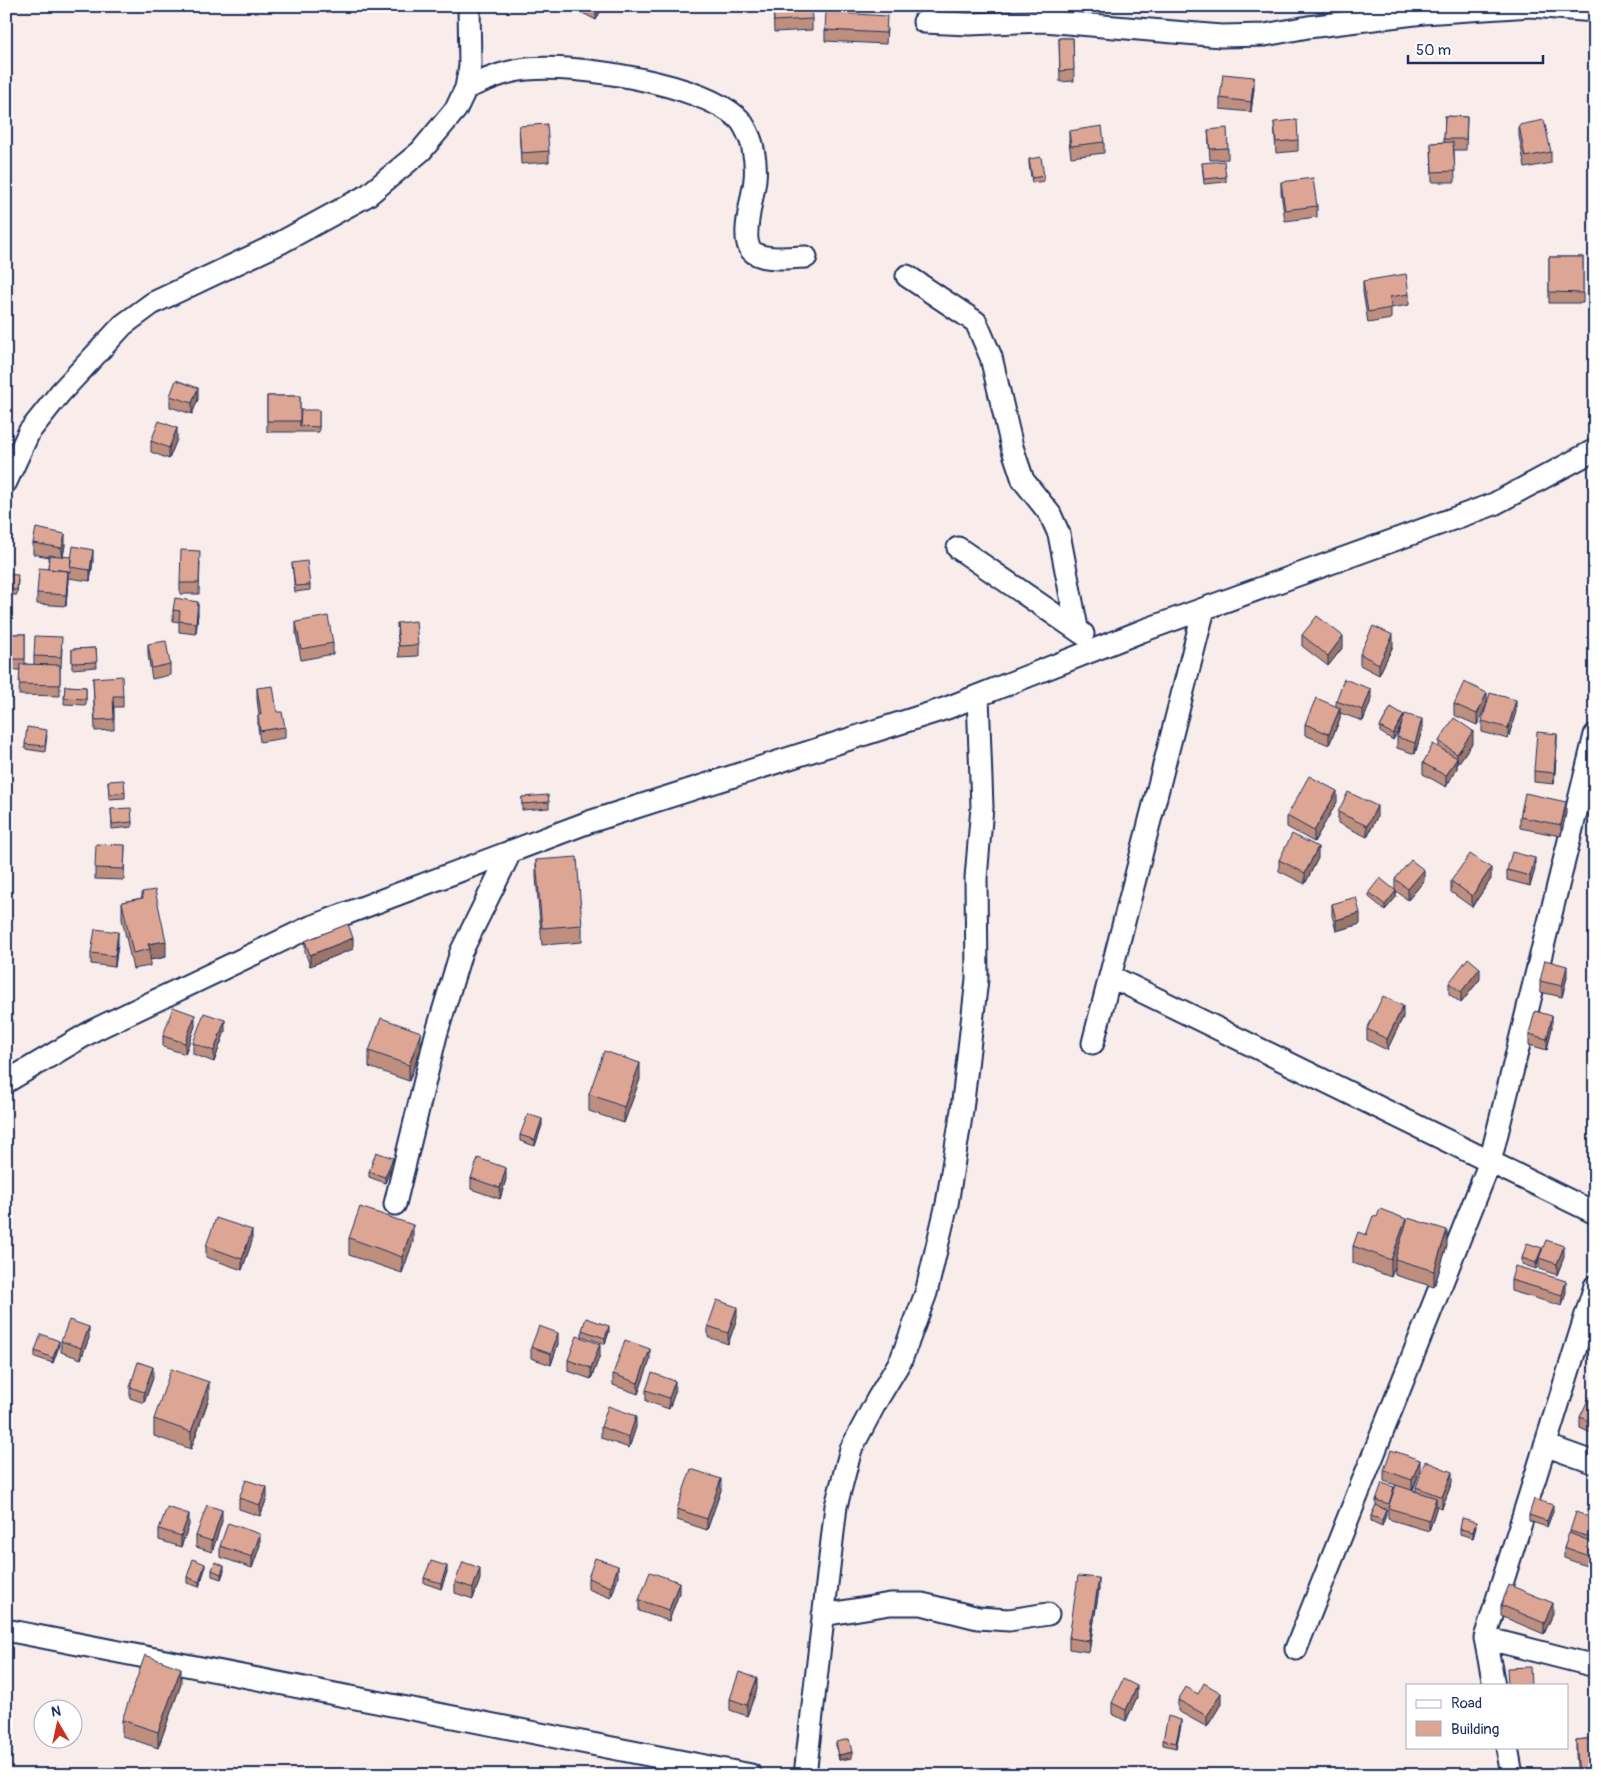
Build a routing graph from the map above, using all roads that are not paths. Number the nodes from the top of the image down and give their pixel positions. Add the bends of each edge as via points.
1 (469, 6) edge
2 (1443, 6) edge
3 (1531, 6) edge
4 (1464, 10) junction
5 (1595, 11) edge
6 (924, 22) dead end
7 (466, 88) junction
8 (806, 257) dead end
9 (907, 276) dead end
10 (1595, 450) edge
11 (6, 482) edge
12 (958, 548) dead end
13 (1204, 609) junction
14 (1077, 628) junction
15 (1100, 649) junction
16 (978, 696) junction
17 (1595, 735) edge
18 (511, 852) junction
19 (1110, 976) junction
20 (1093, 1043) dead end
21 (6, 1082) edge
22 (1490, 1162) junction
23 (395, 1204) dead end
24 (1595, 1213) edge
25 (1595, 1286) edge
26 (1545, 1445) junction
27 (1595, 1463) edge
28 (1048, 1614) dead end
29 (823, 1615) junction
30 (6, 1630) edge
31 (1485, 1638) junction
32 (1296, 1649) dead end
33 (1595, 1666) edge
34 (1494, 1684) edge
35 (1507, 1748) edge
36 (751, 1775) edge
37 (805, 1775) edge
38 (1512, 1775) edge

1 - 7 street via 470,66
2 - 4 street
3 - 4 street
3 - 5 street
4 - 6 street via 1308,27 1265,35 1221,36 1044,21
7 - 8 street via 497,75 527,69 580,70 659,83 709,99 739,119 753,147 755,178 747,237 749,248 768,257
7 - 11 street via 456,109 420,151 368,195 280,243 153,303 123,325 60,392 29,432
9 - 14 street via 976,322 991,357 1023,480 1050,514 1059,534
10 - 13 street via 1494,504
12 - 14 street
13 - 15 street
13 - 19 street
14 - 15 street
15 - 16 street
16 - 18 street via 589,822
16 - 29 street via 982,807 976,878 977,979 947,1204 926,1293 901,1360 851,1448 836,1506
17 - 22 street
18 - 21 street via 308,928 94,1030
18 - 23 street via 460,952 436,1035
19 - 20 street
19 - 22 street
22 - 24 street
22 - 32 street
25 - 26 street
26 - 27 street
26 - 31 street
28 - 29 street via 1009,1620 978,1618 922,1604 890,1604
29 - 37 street
30 - 36 street
31 - 33 street
31 - 34 street
35 - 38 street

